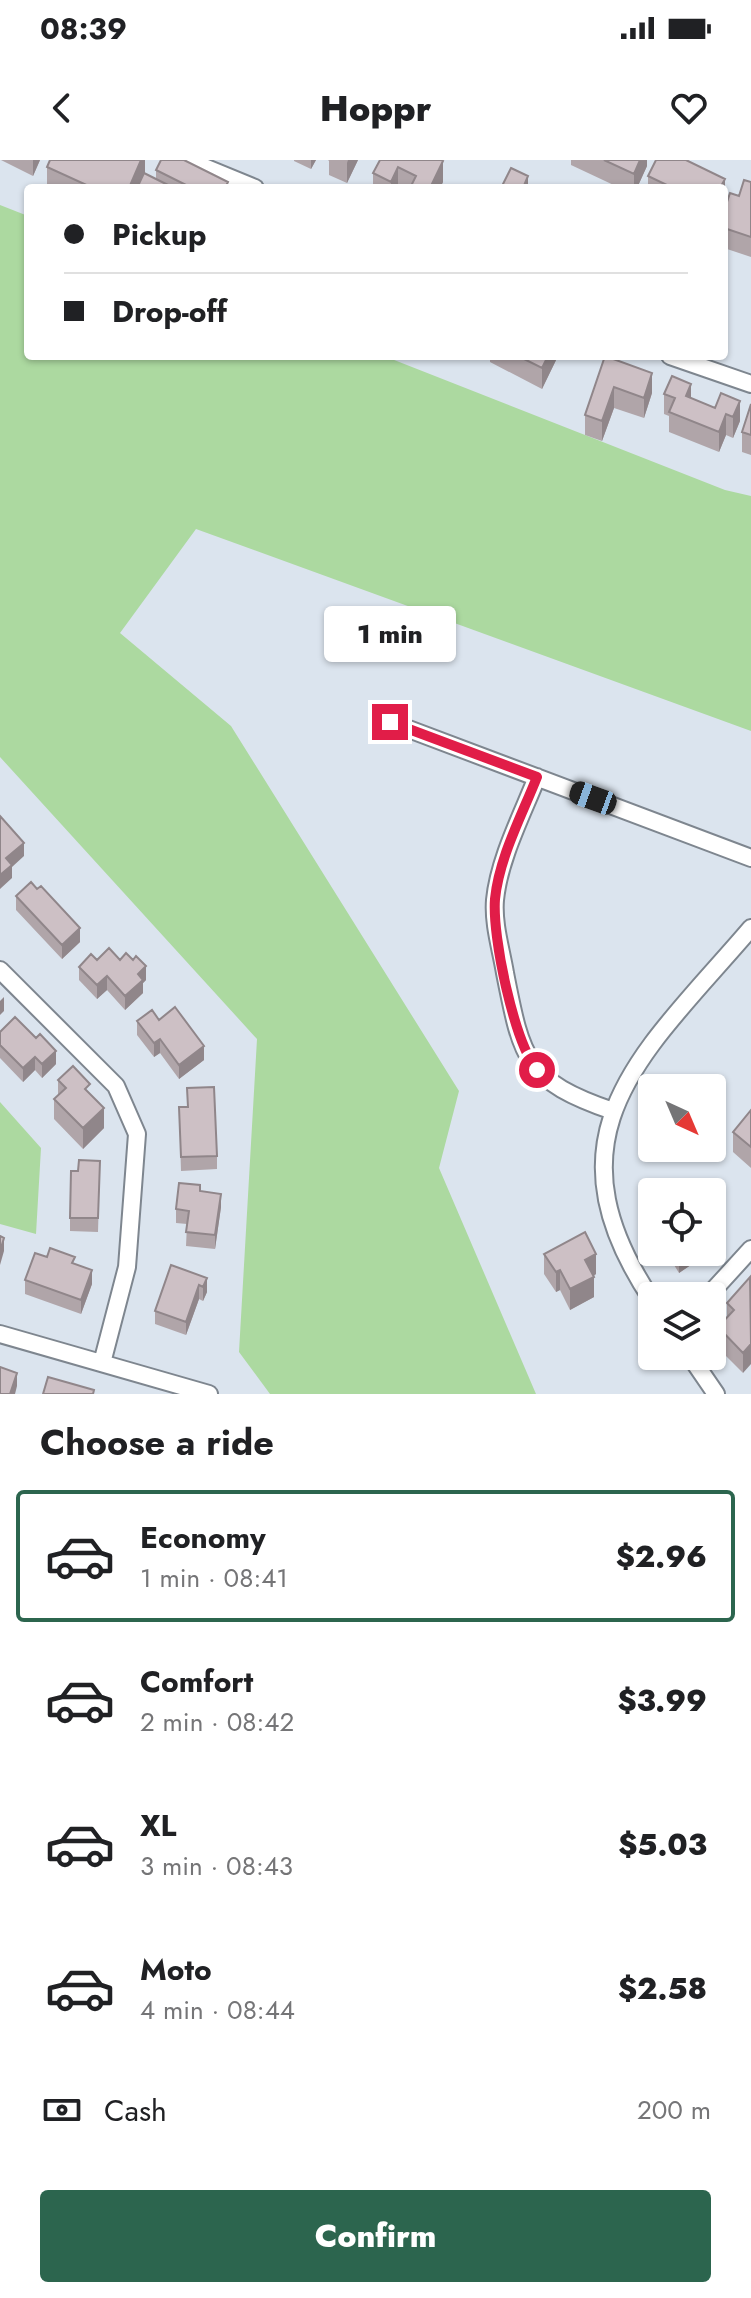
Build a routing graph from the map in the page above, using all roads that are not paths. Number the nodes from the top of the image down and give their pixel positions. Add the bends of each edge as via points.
1 (187, 160) edge
2 (245, 184) edge
3 (682, 360) edge
4 (751, 384) edge
5 (390, 722) dead end
6 (537, 777) junction
7 (751, 858) edge
8 (751, 928) edge
9 (0, 970) edge
10 (613, 1111) junction
11 (751, 1249) edge
12 (641, 1282) edge
13 (721, 1282) edge
14 (0, 1334) edge
15 (102, 1363) junction
16 (700, 1370) edge
17 (209, 1394) edge
18 (716, 1394) edge

1 - 2 street
3 - 4 street
5 - 6 street
6 - 7 street
6 - 10 street via 495,900 515,1025 523,1050 546,1080
8 - 10 street via 650,1046
9 - 15 street via 116,1086 137,1134 127,1267
10 - 12 street via 603,1154 606,1203 621,1251
11 - 13 street
14 - 15 street
15 - 17 street
16 - 18 street

